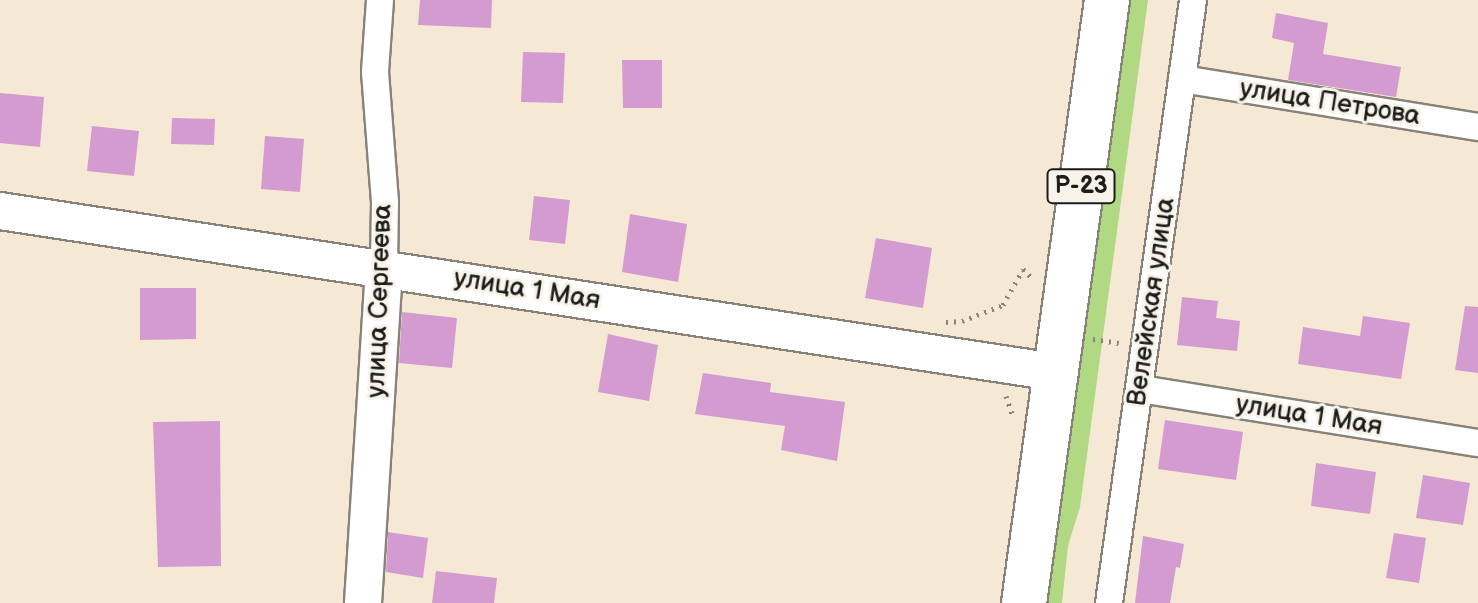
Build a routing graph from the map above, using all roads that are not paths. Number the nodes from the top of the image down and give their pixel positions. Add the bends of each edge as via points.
1 (380, 0) edge
2 (1107, 0) edge
3 (1193, 0) edge
4 (1182, 79) junction
5 (1478, 127) edge
6 (0, 211) edge
7 (384, 267) junction
8 (1054, 372) junction
9 (1140, 389) junction
10 (1478, 443) edge
11 (363, 603) edge
12 (1024, 603) edge
13 (1109, 603) edge

1 - 7 street, улица Сергеева via 375,72
2 - 8 highway, Р-23
3 - 4 street, Велейская улица
4 - 5 street, улица Петрова
4 - 9 street, Велейская улица
6 - 7 main road, улица 1 Мая
7 - 8 main road, улица 1 Мая
7 - 11 main road, улица Сергеева
8 - 12 highway, Р-23
9 - 10 street, улица 1 Мая
9 - 13 street, Велейская улица

